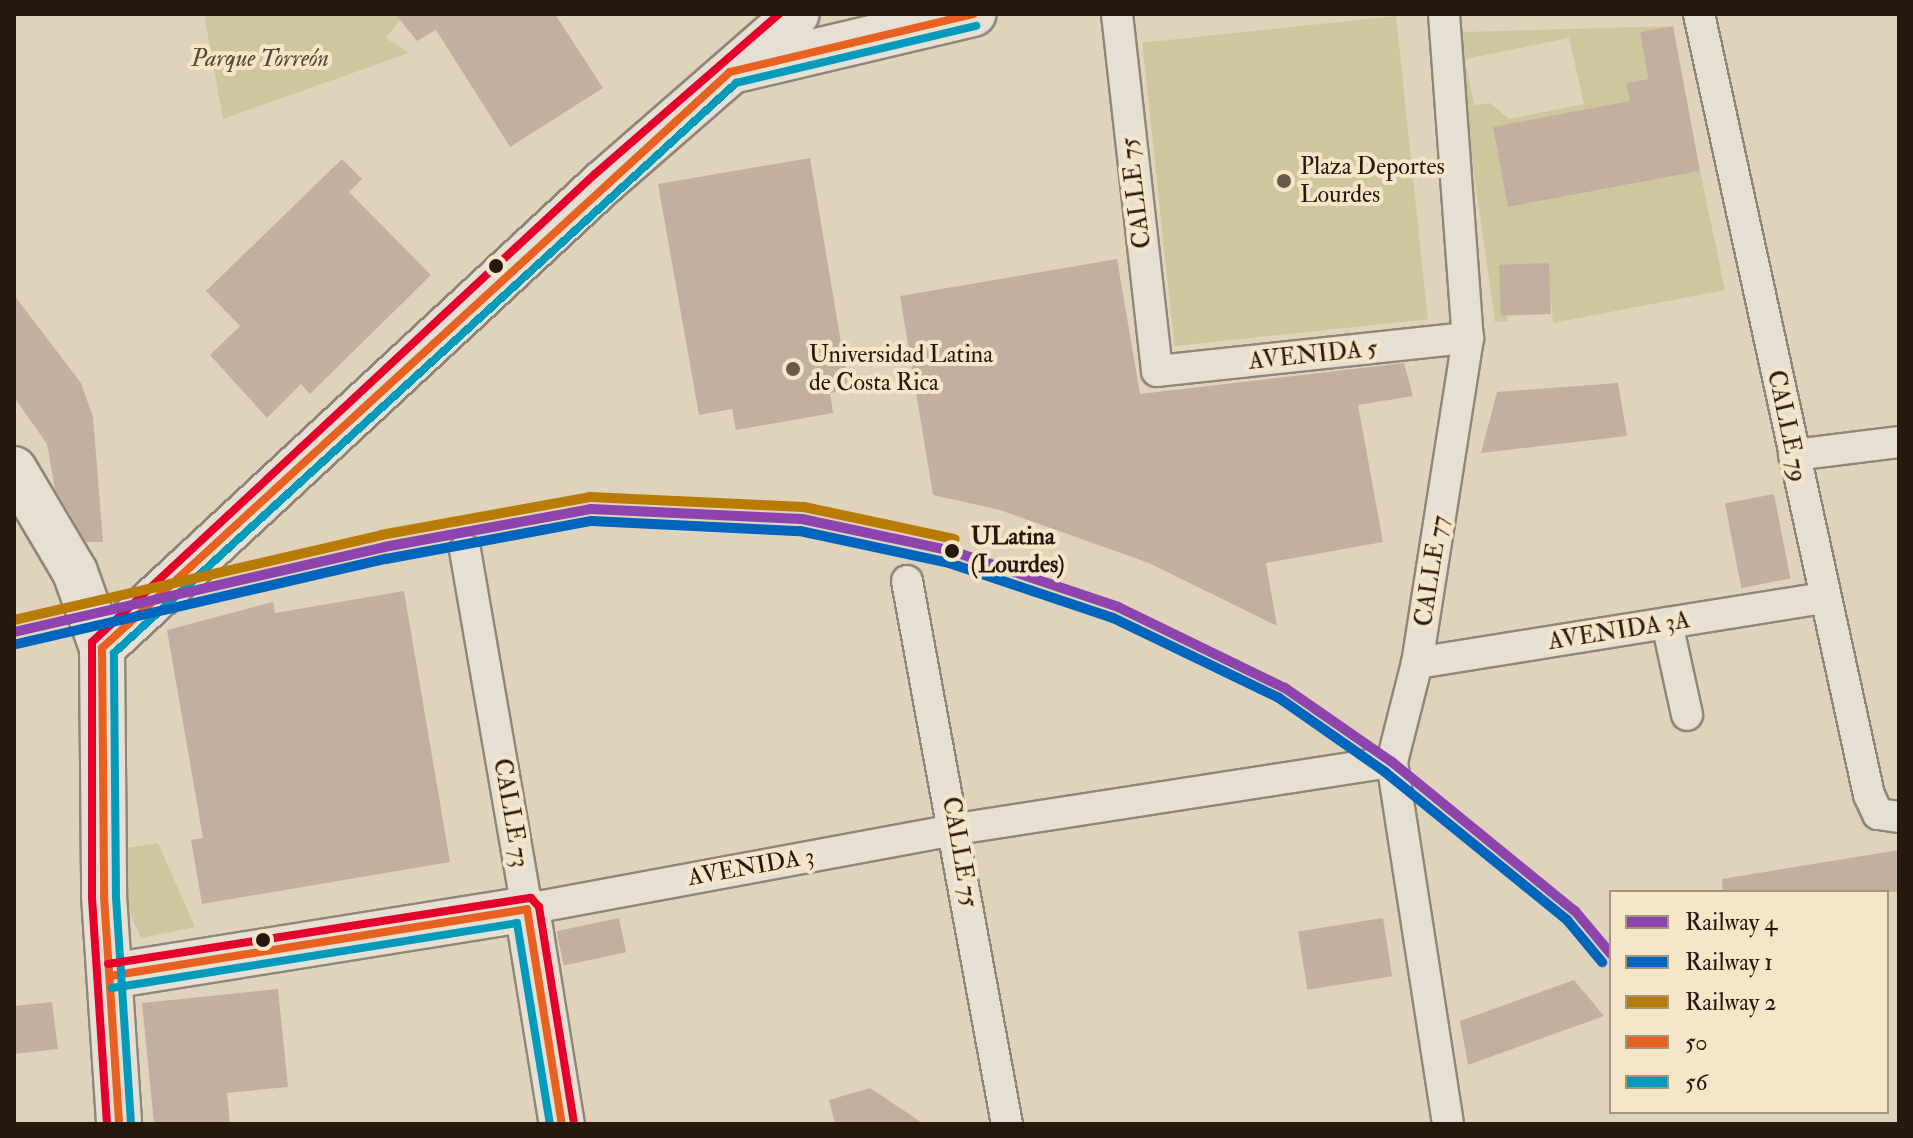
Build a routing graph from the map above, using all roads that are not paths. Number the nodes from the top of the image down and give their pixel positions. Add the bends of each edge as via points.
1 (797, 14) edge
2 (973, 14) edge
3 (1117, 14) edge
4 (1444, 14) edge
5 (1699, 14) edge
6 (730, 72) junction
7 (1468, 338) junction
8 (1157, 371) joint
9 (1899, 442) edge
10 (1794, 455) junction
11 (14, 469) edge
12 (465, 550) dead end
13 (907, 581) dead end
14 (1821, 598) junction
15 (1667, 623) junction
16 (102, 648) junction
17 (1417, 663) junction
18 (1687, 715) dead end
19 (1392, 762) junction
20 (1899, 817) edge
21 (957, 829) junction
22 (527, 909) junction
23 (110, 976) junction
24 (119, 1124) edge
25 (562, 1124) edge
26 (1007, 1124) edge
27 (1448, 1124) edge

1 - 6 main road
2 - 6 main road
3 - 8 street, CALLE 75
4 - 7 street, CALLE 77
5 - 10 street, CALLE 79
6 - 16 main road
7 - 8 street, AVENIDA 5
7 - 17 street, CALLE 77
9 - 10 street
10 - 14 street, CALLE 79
11 - 16 main road via 75,572
12 - 22 street, CALLE 73
13 - 21 street, CALLE 75
14 - 15 street, AVENIDA 3A
14 - 20 street, CALLE 79 via 1869,795 1878,814
15 - 17 street, AVENIDA 3A
15 - 18 street
16 - 23 main road
17 - 19 street, CALLE 77
19 - 21 street, AVENIDA 3
19 - 27 street, CALLE 77
21 - 22 street, AVENIDA 3
21 - 26 street, CALLE 75
22 - 23 main road, AVENIDA 3
22 - 25 main road, CALLE 73
23 - 24 main road

